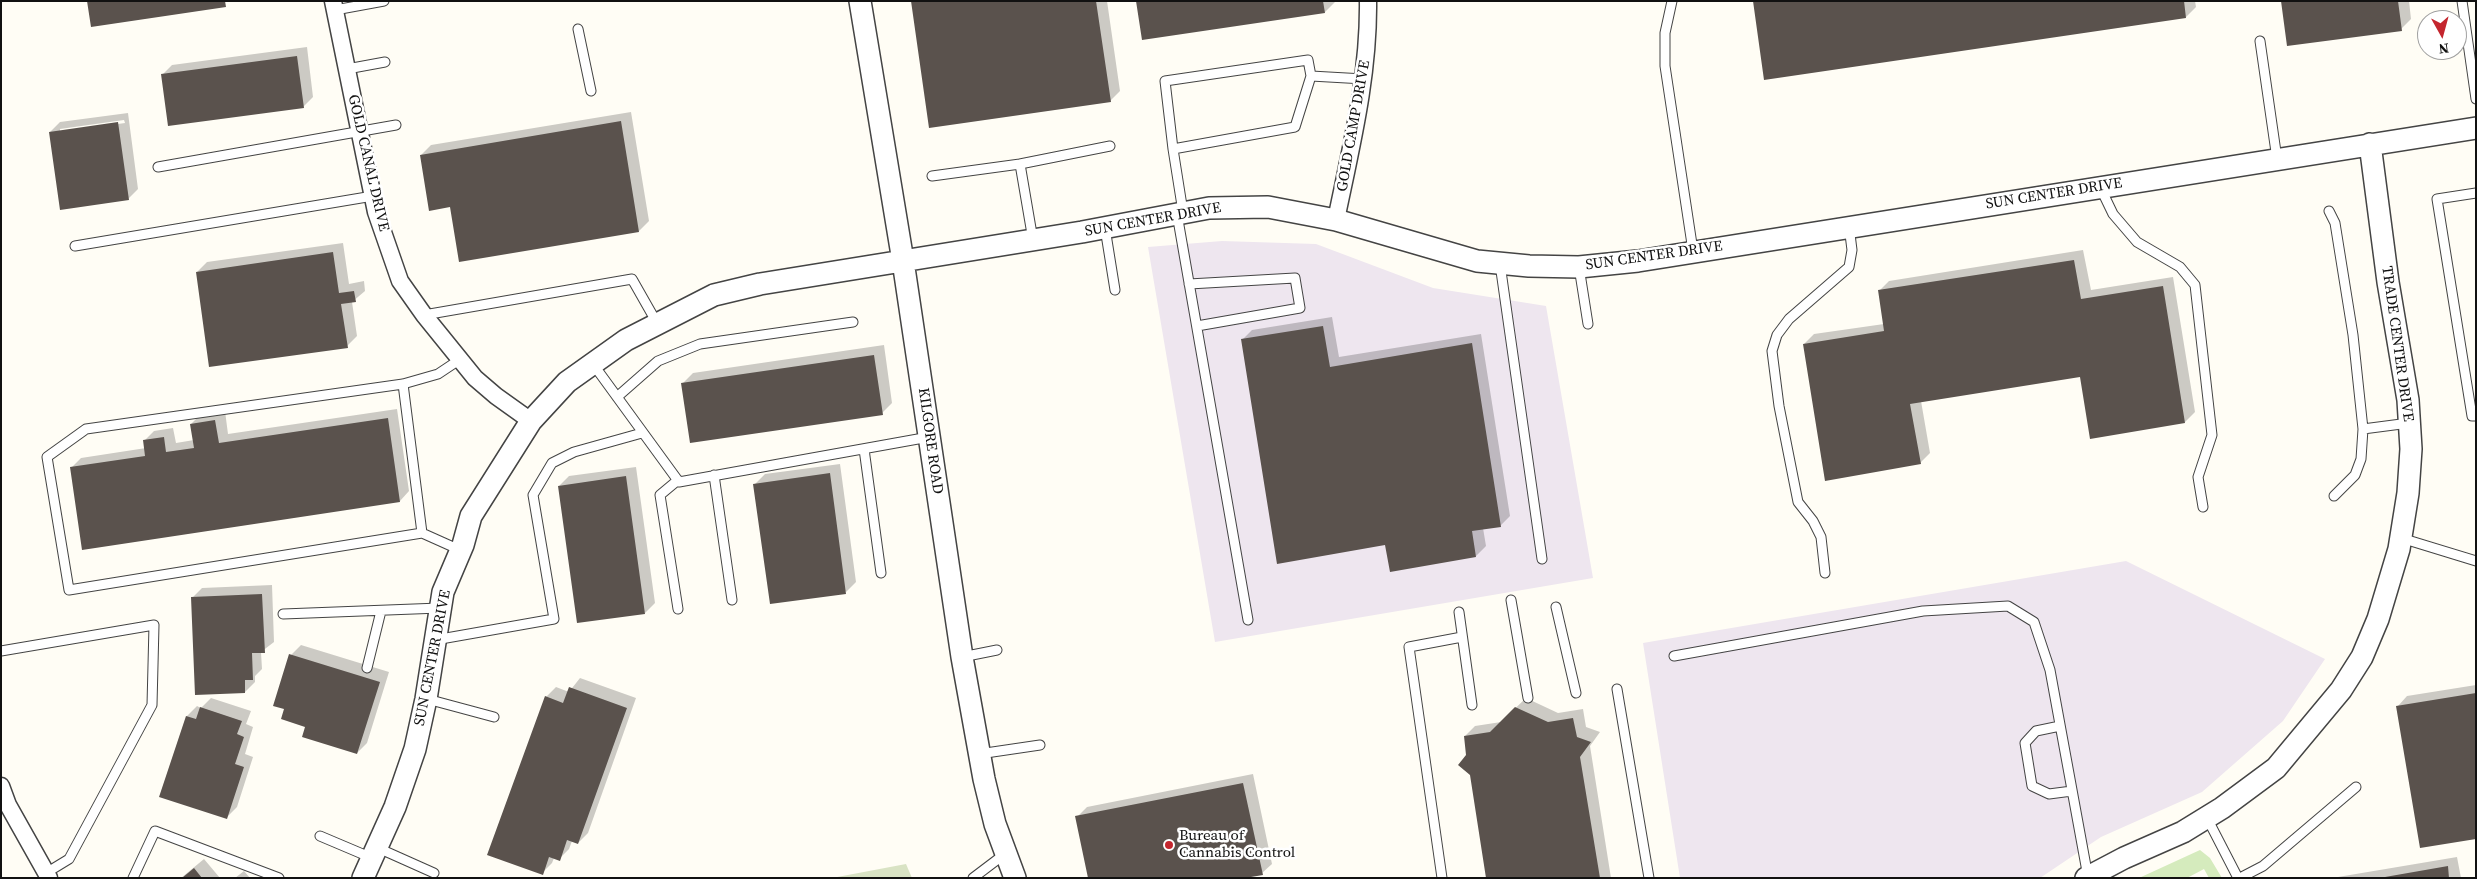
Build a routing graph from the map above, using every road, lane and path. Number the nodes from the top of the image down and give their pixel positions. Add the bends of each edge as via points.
1 (384, 1) edge
2 (860, 1) edge
3 (1368, 1) edge
4 (1672, 1) edge
5 (2462, 1) edge
6 (334, 6) edge
7 (578, 29) dead end
8 (2260, 41) dead end
9 (385, 62) dead end
10 (347, 69) junction
11 (1311, 76) junction
12 (1364, 79) junction
13 (591, 91) dead end
14 (2476, 99) edge
15 (396, 125) dead end
16 (2476, 128) edge
17 (360, 131) junction
18 (2370, 144) junction
19 (1110, 146) dead end
20 (1173, 149) junction
21 (2277, 159) junction
22 (1020, 164) junction
23 (158, 167) dead end
24 (932, 176) dead end
25 (2100, 187) junction
26 (2476, 193) edge
27 (373, 196) junction
28 (2329, 211) dead end
29 (1180, 213) junction
30 (1336, 220) junction
31 (1850, 226) junction
32 (1105, 228) junction
33 (1033, 240) junction
34 (75, 246) dead end
35 (1693, 251) junction
36 (903, 261) junction
37 (1500, 264) junction
38 (1579, 267) junction
39 (1189, 284) junction
40 (1115, 290) dead end
41 (424, 315) junction
42 (853, 322) dead end
43 (657, 323) junction
44 (1588, 324) dead end
45 (1196, 326) junction
46 (459, 360) junction
47 (593, 364) junction
48 (403, 384) junction
49 (617, 397) junction
50 (2476, 416) edge
51 (531, 421) junction
52 (2409, 423) junction
53 (2363, 429) junction
54 (642, 432) junction
55 (929, 438) junction
56 (864, 449) junction
57 (714, 476) junction
58 (678, 480) junction
59 (2334, 496) dead end
60 (2203, 508) dead end
61 (422, 533) junction
62 (2401, 538) junction
63 (461, 550) junction
64 (1542, 559) dead end
65 (2476, 562) edge
66 (881, 573) dead end
67 (1825, 573) dead end
68 (732, 600) dead end
69 (1511, 600) dead end
70 (1556, 607) dead end
71 (440, 608) junction
72 (678, 609) dead end
73 (381, 611) junction
74 (1459, 612) dead end
75 (282, 614) dead end
76 (1248, 620) dead end
77 (1462, 637) junction
78 (434, 640) junction
79 (997, 650) dead end
80 (1, 651) edge
81 (1674, 656) dead end
82 (962, 657) junction
83 (367, 668) dead end
84 (1617, 689) dead end
85 (1576, 693) dead end
86 (1528, 698) dead end
87 (426, 699) junction
88 (1472, 705) dead end
89 (494, 717) dead end
90 (2060, 726) junction
91 (1040, 745) dead end
92 (979, 754) junction
93 (1, 786) edge
94 (2356, 787) dead end
95 (2072, 792) junction
96 (5, 806) edge
97 (2206, 817) junction
98 (320, 836) dead end
99 (375, 853) junction
100 (1006, 853) junction
101 (434, 873) dead end
102 (48, 875) edge
103 (2087, 877) edge
104 (133, 878) edge
105 (279, 878) edge
106 (363, 878) edge
107 (973, 878) edge
108 (1015, 878) edge
109 (1442, 878) edge
110 (1649, 878) edge
111 (2239, 878) edge

1 - 6 lane
2 - 36 street, KILGORE ROAD
3 - 12 street, GOLD CAMP DRIVE
4 - 35 lane via 1666,33 1665,66
5 - 14 lane
6 - 10 street, GOLD CANAL DRIVE
7 - 13 lane
8 - 21 lane
9 - 10 lane
10 - 17 street, GOLD CANAL DRIVE
11 - 12 lane
11 - 20 lane via 1295,127
11 - 20 lane via 1308,60 1165,81
12 - 30 street, GOLD CAMP DRIVE
15 - 17 lane
16 - 18 street, SUN CENTER DRIVE
17 - 23 lane
17 - 27 street, GOLD CANAL DRIVE
18 - 21 street, SUN CENTER DRIVE
18 - 52 street, TRADE CENTER DRIVE
19 - 22 lane
20 - 29 lane
21 - 25 street, SUN CENTER DRIVE
22 - 24 lane
22 - 33 lane
25 - 31 street, SUN CENTER DRIVE
25 - 60 lane via 2113,214 2137,242 2180,267 2195,285 2212,435 2198,477
26 - 50 lane via 2437,199 2472,416
27 - 34 lane
27 - 41 street, GOLD CANAL DRIVE via 400,281
28 - 53 lane via 2335,222 2350,318
29 - 30 street, SUN CENTER DRIVE via 1209,208 1268,207
29 - 32 street, SUN CENTER DRIVE
29 - 39 lane
30 - 37 street, SUN CENTER DRIVE via 1477,262
31 - 35 street, SUN CENTER DRIVE
31 - 67 lane via 1852,250 1849,267 1789,319 1777,335 1772,352 1798,502 1821,537
32 - 33 street, SUN CENTER DRIVE
32 - 40 lane
33 - 36 street, SUN CENTER DRIVE
35 - 38 street, SUN CENTER DRIVE
36 - 43 street, SUN CENTER DRIVE via 760,284 714,295
36 - 55 street, KILGORE ROAD
37 - 38 street, SUN CENTER DRIVE
37 - 64 lane
38 - 44 lane
39 - 45 lane
39 - 45 lane via 1294,278 1300,308
41 - 43 lane via 632,278
41 - 46 street, GOLD CANAL DRIVE
42 - 49 lane via 700,344 658,362
43 - 47 street, SUN CENTER DRIVE
45 - 76 lane
46 - 48 lane via 438,374
46 - 51 street, GOLD CANAL DRIVE via 496,396
47 - 49 lane
47 - 51 street, SUN CENTER DRIVE via 567,382
48 - 61 lane
48 - 61 lane via 86,428 47,457 69,590
49 - 54 lane
51 - 63 street, SUN CENTER DRIVE via 471,516
52 - 53 lane
52 - 62 street, TRADE CENTER DRIVE via 2408,493
53 - 59 lane via 2361,459 2354,475
54 - 58 lane
54 - 78 lane via 574,452 552,463 533,495 554,620
55 - 56 lane
55 - 82 street, KILGORE ROAD
56 - 57 lane
56 - 66 lane
57 - 58 lane
57 - 68 lane
58 - 72 lane via 660,496
61 - 63 lane
62 - 65 lane
62 - 97 street, TRADE CENTER DRIVE via 2375,627 2362,657 2341,690 2276,768
63 - 71 street, SUN CENTER DRIVE via 443,592
69 - 86 lane
70 - 85 lane
71 - 73 lane
71 - 78 street, SUN CENTER DRIVE
73 - 75 lane
73 - 83 lane
74 - 77 lane
77 - 88 lane
77 - 109 lane via 1409,647
78 - 87 street, SUN CENTER DRIVE
79 - 82 lane
80 - 102 lane via 154,625 152,705 69,859
81 - 90 lane via 1923,611 2008,606 2034,622 2050,670
82 - 92 street, KILGORE ROAD
84 - 110 lane
87 - 89 lane
87 - 99 street, SUN CENTER DRIVE via 415,749 396,807
90 - 95 lane
90 - 95 lane via 2036,730 2025,742 2032,786 2049,794
91 - 92 lane
92 - 100 street, KILGORE ROAD
93 - 96 street
94 - 111 lane via 2263,866
95 - 103 lane
96 - 102 street
97 - 103 street, TRADE CENTER DRIVE via 2183,832
97 - 111 lane
98 - 99 lane
99 - 101 lane
99 - 106 street, SUN CENTER DRIVE
100 - 107 lane
100 - 108 street, KILGORE ROAD
104 - 105 lane via 155,831

